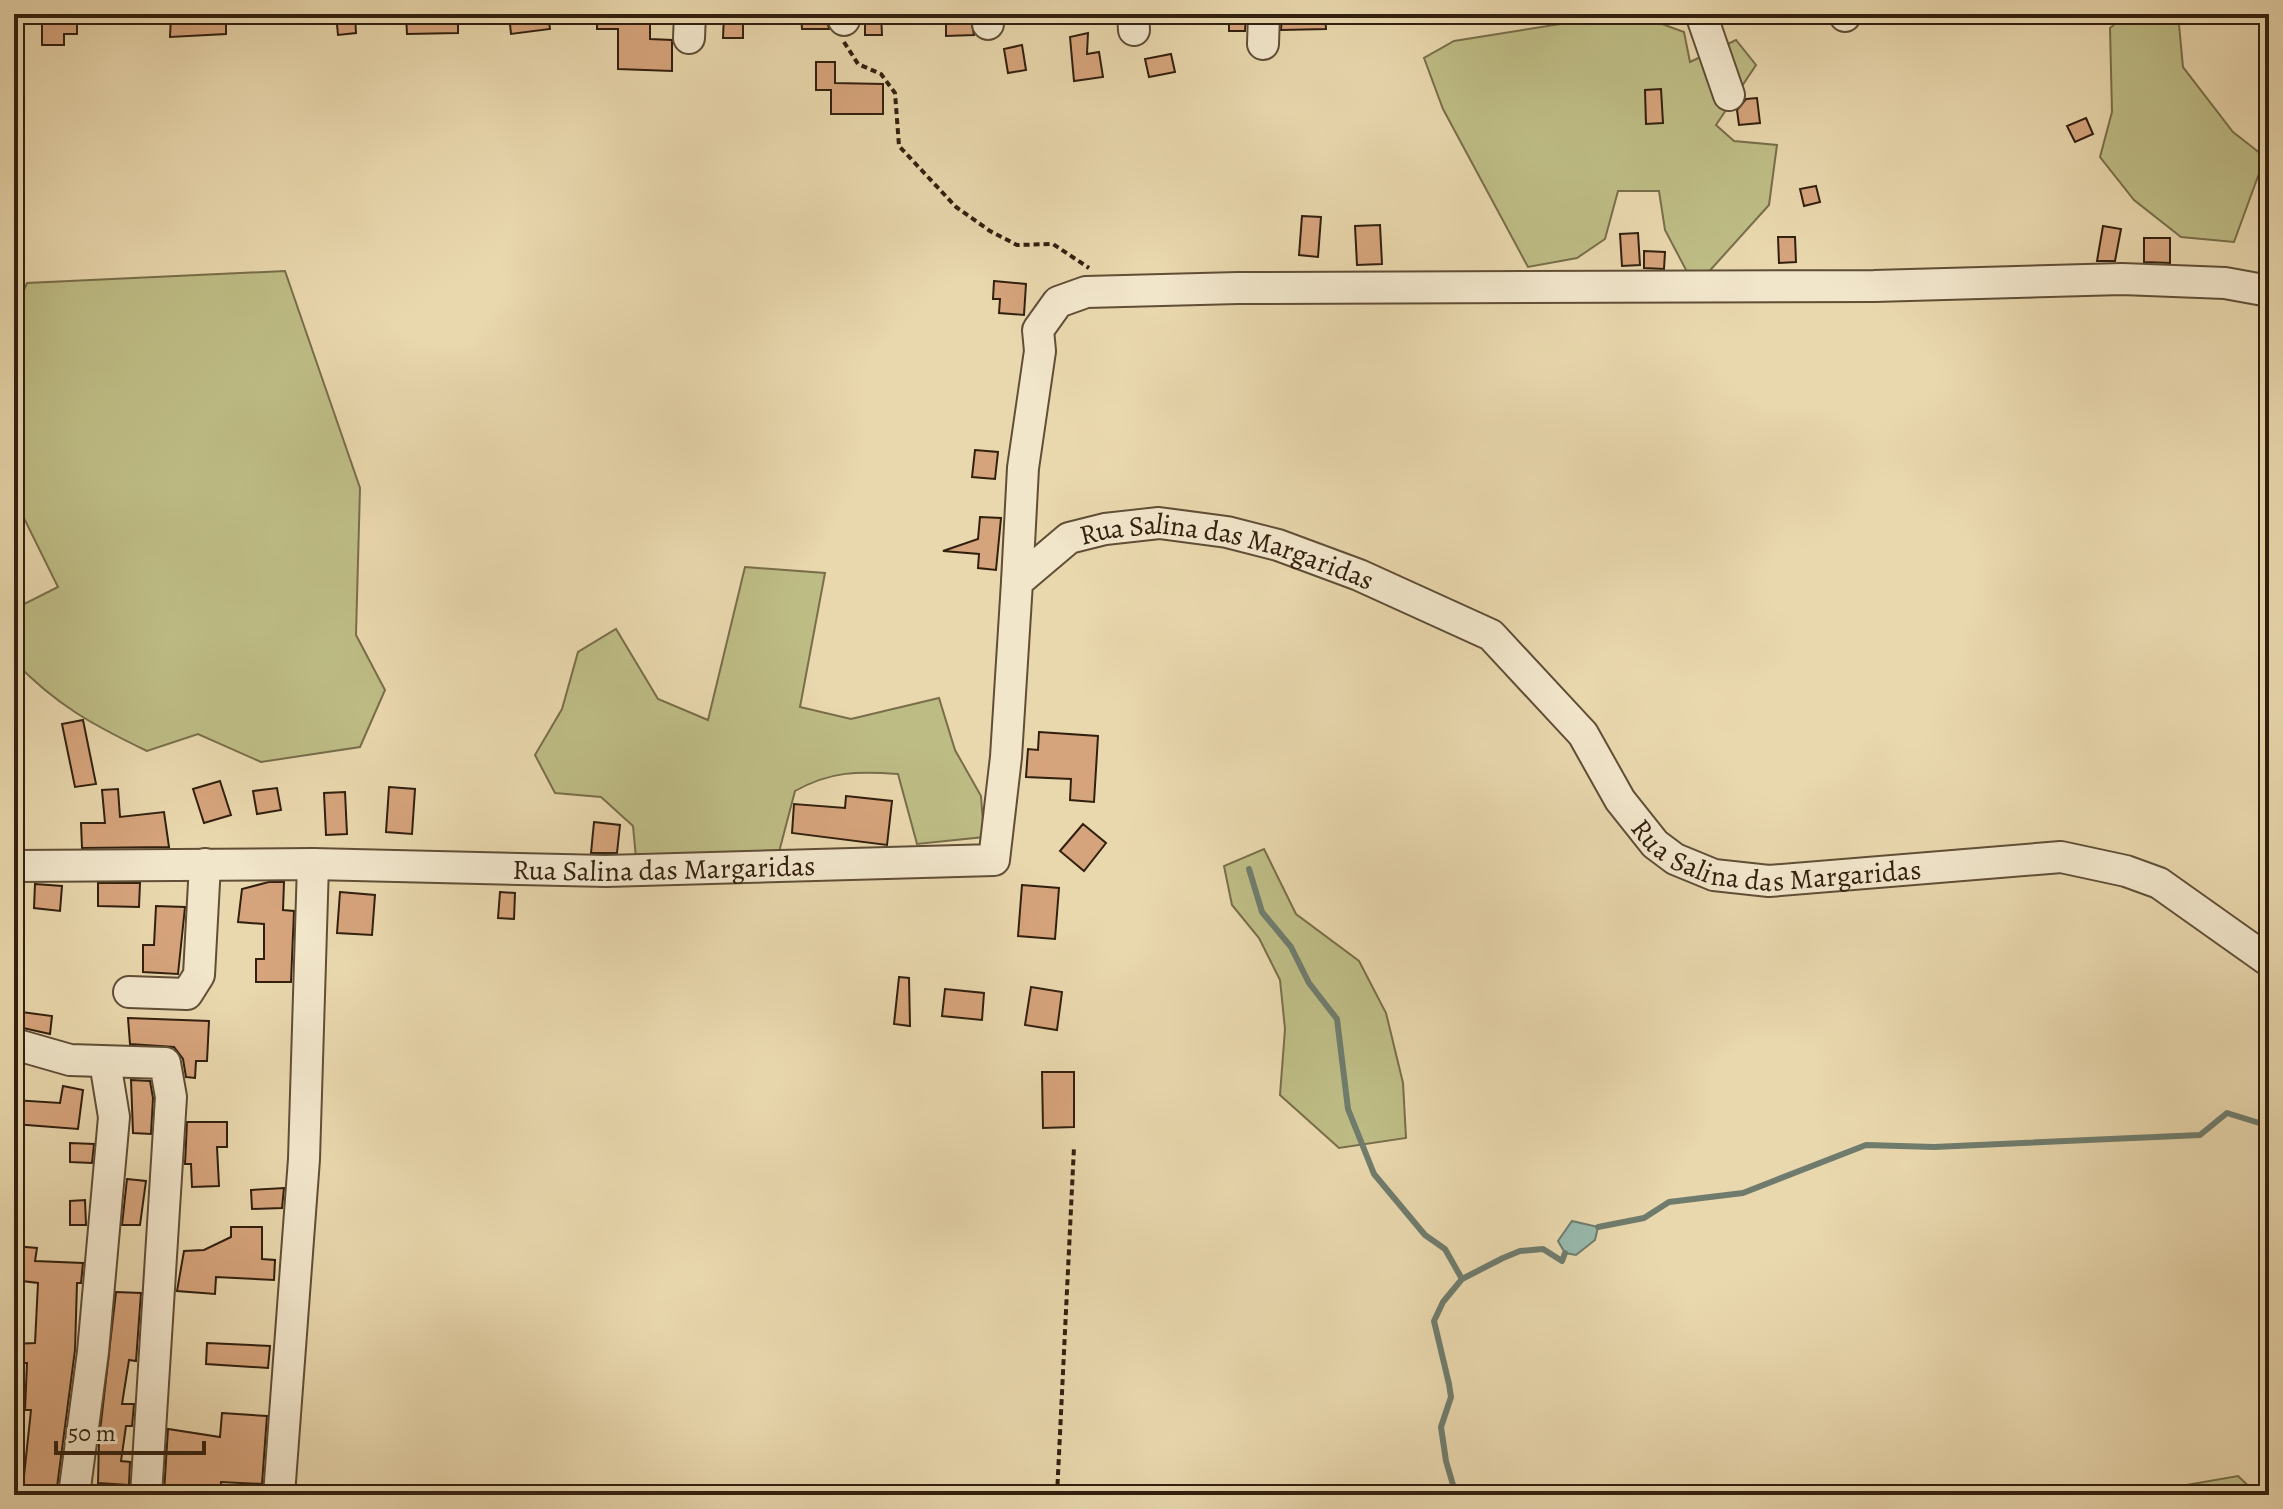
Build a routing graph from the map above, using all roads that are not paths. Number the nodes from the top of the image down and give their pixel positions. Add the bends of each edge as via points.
1 (1264, 14) edge
2 (1701, 14) edge
3 (1263, 44) dead end
4 (1729, 95) dead end
5 (2269, 291) edge
6 (1017, 582) junction
7 (205, 864) junction
8 (313, 864) junction
9 (14, 866) edge
10 (2269, 961) edge
11 (129, 992) dead end
12 (14, 1044) edge
13 (105, 1062) junction
14 (74, 1495) edge
15 (146, 1495) edge
16 (279, 1495) edge

1 - 3 street
2 - 4 street
5 - 6 street via 2225,283 2122,279 1086,292 1058,302 1038,330
6 - 8 street, Rua Salina das Margaridas via 994,860 606,871
6 - 10 street, Rua Salina das Margaridas via 1069,538 1105,529 1159,523 1278,545 1491,635 1583,734 1620,800 1655,844 1675,859 1714,875 1769,881 2061,857 2159,883
7 - 8 street, Rua Salina das Margaridas
7 - 9 street, Rua Salina das Margaridas
7 - 11 street via 199,975 187,994
8 - 16 street via 304,1159
12 - 13 street via 70,1060
13 - 14 street via 114,1117
13 - 15 street via 165,1063 171,1097

